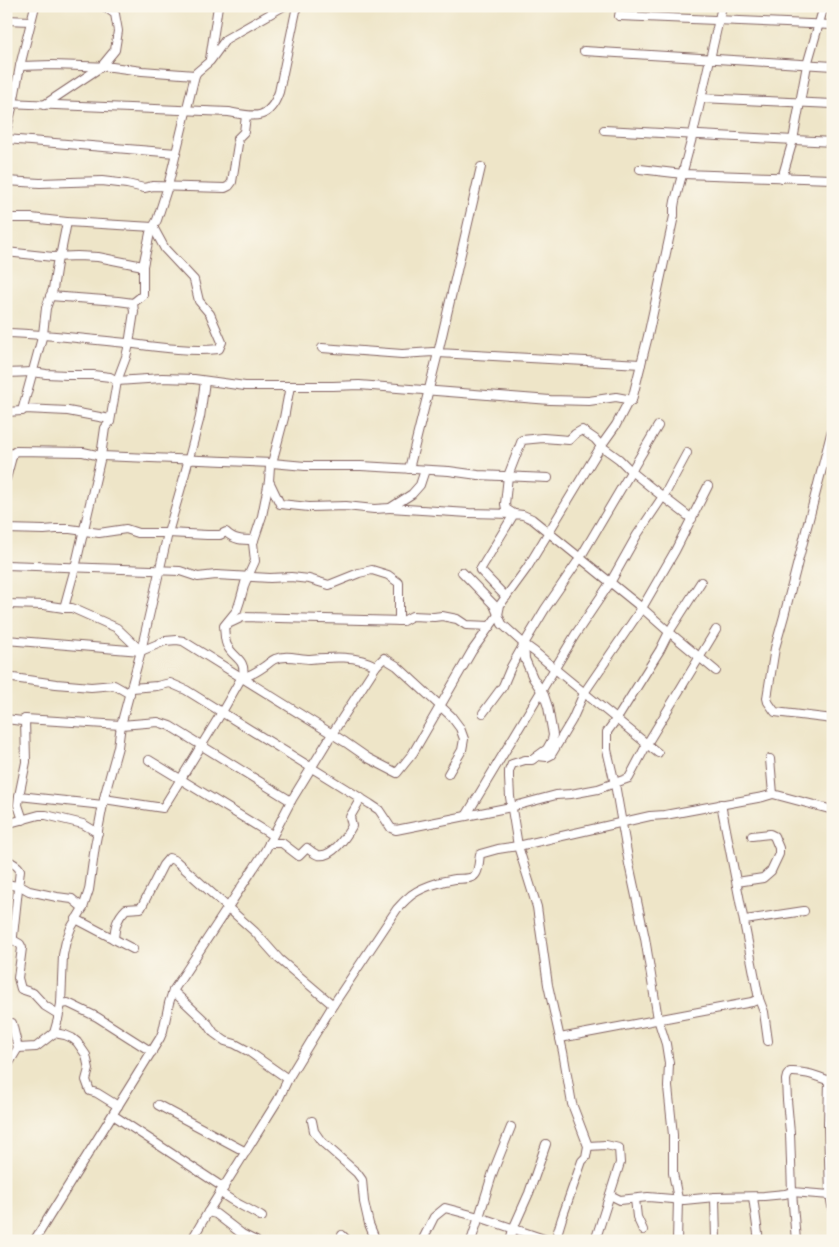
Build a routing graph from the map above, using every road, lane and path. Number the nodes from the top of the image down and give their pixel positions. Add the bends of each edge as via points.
1 (35, 6) edge
2 (104, 6) edge
3 (218, 6) edge
4 (284, 6) edge
5 (298, 6) edge
6 (621, 6) edge
7 (722, 6) edge
8 (824, 6) edge
9 (6, 20) edge
10 (719, 20) junction
11 (31, 21) junction
12 (819, 24) junction
13 (833, 25) edge
14 (584, 51) dead end
15 (710, 58) junction
16 (210, 61) junction
17 (807, 64) junction
18 (20, 66) junction
19 (833, 66) edge
20 (101, 67) junction
21 (195, 75) junction
22 (701, 98) junction
23 (800, 102) junction
24 (10, 104) edge
25 (833, 104) edge
26 (44, 105) junction
27 (187, 111) junction
28 (246, 116) junction
29 (604, 130) dead end
30 (6, 132) edge
31 (693, 134) junction
32 (6, 139) edge
33 (793, 140) junction
34 (833, 142) edge
35 (176, 153) junction
36 (482, 167) dead end
37 (640, 169) dead end
38 (683, 174) junction
39 (782, 178) junction
40 (833, 179) edge
41 (6, 181) edge
42 (168, 186) junction
43 (6, 218) edge
44 (67, 222) junction
45 (153, 227) junction
46 (6, 252) edge
47 (58, 257) junction
48 (143, 266) junction
49 (50, 296) junction
50 (133, 303) junction
51 (6, 333) edge
52 (43, 334) junction
53 (129, 344) junction
54 (322, 348) dead end
55 (438, 354) junction
56 (641, 364) junction
57 (6, 372) edge
58 (33, 372) junction
59 (117, 380) junction
60 (205, 381) junction
61 (290, 386) junction
62 (430, 390) junction
63 (632, 400) junction
64 (22, 411) junction
65 (6, 412) edge
66 (110, 419) junction
67 (658, 426) dead end
68 (833, 426) edge
69 (601, 446) junction
70 (687, 453) dead end
71 (101, 456) junction
72 (189, 459) junction
73 (272, 463) junction
74 (409, 469) junction
75 (425, 470) junction
76 (631, 471) junction
77 (508, 476) junction
78 (548, 478) dead end
79 (6, 479) edge
80 (269, 481) junction
81 (708, 486) dead end
82 (663, 496) junction
83 (390, 508) junction
84 (514, 514) junction
85 (692, 519) junction
86 (6, 529) edge
87 (84, 531) junction
88 (549, 532) junction
89 (168, 533) junction
90 (254, 540) junction
91 (580, 558) junction
92 (6, 565) edge
93 (76, 568) junction
94 (159, 570) junction
95 (462, 572) dead end
96 (248, 577) junction
97 (701, 582) dead end
98 (610, 583) junction
99 (506, 597) junction
100 (6, 604) edge
101 (64, 608) junction
102 (642, 608) junction
103 (498, 615) junction
104 (399, 621) junction
105 (224, 626) junction
106 (490, 626) junction
107 (716, 630) dead end
108 (669, 632) junction
109 (6, 640) edge
110 (524, 644) junction
111 (141, 651) junction
112 (700, 658) junction
113 (376, 666) junction
114 (556, 669) junction
115 (716, 671) dead end
116 (6, 677) edge
117 (241, 678) junction
118 (131, 691) junction
119 (542, 691) junction
120 (584, 693) junction
121 (440, 706) junction
122 (222, 712) junction
123 (483, 713) dead end
124 (6, 719) edge
125 (25, 719) junction
126 (833, 719) edge
127 (617, 720) junction
128 (121, 725) junction
129 (332, 734) junction
130 (647, 744) junction
131 (201, 745) junction
132 (658, 753) dead end
133 (538, 756) junction
134 (770, 759) dead end
135 (149, 760) dead end
136 (312, 768) junction
137 (448, 774) dead end
138 (181, 778) junction
139 (615, 784) junction
140 (773, 794) junction
141 (19, 796) junction
142 (361, 798) junction
143 (291, 801) junction
144 (104, 802) junction
145 (722, 804) junction
146 (511, 807) junction
147 (833, 810) edge
148 (466, 816) junction
149 (23, 820) junction
150 (622, 823) junction
151 (6, 824) edge
152 (98, 833) junction
153 (752, 836) dead end
154 (270, 839) junction
155 (518, 846) junction
156 (6, 857) edge
157 (737, 882) junction
158 (6, 884) edge
159 (18, 886) junction
160 (83, 908) junction
161 (228, 908) junction
162 (804, 911) dead end
163 (76, 919) junction
164 (745, 920) junction
165 (114, 939) junction
166 (133, 949) dead end
167 (173, 992) junction
168 (759, 999) junction
169 (61, 1004) junction
170 (333, 1005) junction
171 (58, 1019) junction
172 (658, 1019) junction
173 (6, 1023) edge
174 (54, 1033) junction
175 (560, 1038) junction
176 (768, 1041) dead end
177 (18, 1048) junction
178 (152, 1052) junction
179 (6, 1068) edge
180 (288, 1079) junction
181 (831, 1081) edge
182 (158, 1104) dead end
183 (118, 1106) junction
184 (113, 1116) junction
185 (312, 1121) dead end
186 (830, 1125) edge
187 (511, 1128) dead end
188 (546, 1144) dead end
189 (588, 1146) junction
190 (246, 1152) junction
191 (831, 1163) edge
192 (222, 1190) junction
193 (831, 1190) edge
194 (792, 1192) junction
195 (610, 1195) junction
196 (715, 1197) junction
197 (753, 1197) junction
198 (635, 1199) junction
199 (678, 1199) junction
200 (833, 1211) edge
201 (208, 1212) junction
202 (479, 1216) junction
203 (262, 1217) dead end
204 (513, 1229) junction
205 (643, 1230) dead end
206 (716, 1240) edge
207 (34, 1241) edge
208 (192, 1241) edge
209 (256, 1241) edge
210 (376, 1241) edge
211 (422, 1241) edge
212 (471, 1241) edge
213 (510, 1241) edge
214 (550, 1241) edge
215 (555, 1241) edge
216 (596, 1241) edge
217 (677, 1241) edge
218 (712, 1241) edge
219 (759, 1241) edge
220 (796, 1241) edge

1 - 11 street
2 - 20 street via 115,14 118,31 115,50
3 - 16 street
4 - 16 street via 226,39
5 - 28 street via 276,101 268,112
6 - 10 street via 619,16
7 - 10 street
8 - 12 street
9 - 11 street
10 - 12 street
10 - 15 street
11 - 18 street
12 - 13 street
12 - 17 street
14 - 15 street
15 - 17 street
15 - 22 street
16 - 21 street
17 - 19 street
17 - 23 street
18 - 20 street
18 - 24 street
20 - 21 street
20 - 26 street
21 - 27 street
22 - 23 street
22 - 31 street
23 - 25 street
23 - 33 street
24 - 26 street
24 - 30 street
26 - 27 street
27 - 28 street via 229,112
27 - 35 street
28 - 42 street via 244,132 237,139 229,186 220,189
29 - 31 street
31 - 33 street
31 - 38 street
32 - 35 street
33 - 34 street
33 - 39 street
35 - 42 street
36 - 55 street
37 - 38 street
38 - 39 street
38 - 56 street
39 - 40 street
41 - 42 street via 102,181 144,188
42 - 45 street
43 - 44 street
44 - 45 street
44 - 47 street
45 - 48 street
45 - 53 street via 165,248 194,280 199,301 210,314 222,342 219,349 205,350
46 - 47 street
47 - 48 street via 98,257
47 - 49 street
48 - 50 street via 143,295
49 - 50 street
49 - 52 street
50 - 53 street
51 - 52 street
52 - 53 street
52 - 58 street
53 - 59 street
54 - 55 street
55 - 56 street
55 - 62 street
56 - 63 street
57 - 58 street
58 - 59 street via 102,376
58 - 64 street
59 - 60 street via 162,378
59 - 66 street
60 - 61 street via 245,386
60 - 72 street
61 - 62 street via 360,384
61 - 73 street
62 - 63 street via 550,400 589,401 616,397
62 - 74 street
63 - 69 street
64 - 65 street
64 - 66 street via 68,411
66 - 71 street via 105,428
67 - 76 street
68 - 126 street via 775,648 767,698 775,712
69 - 76 street
69 - 77 street via 582,430 569,440 522,440
69 - 88 street
70 - 82 street
71 - 72 street
71 - 79 street via 83,452 16,451
71 - 87 street
72 - 73 street
72 - 89 street
73 - 74 street
73 - 80 street
74 - 75 street
75 - 77 street
75 - 83 street via 416,490
76 - 82 street
76 - 91 street
77 - 78 street
77 - 84 street via 505,504 506,509
80 - 83 street via 280,504
80 - 90 street
81 - 85 street
82 - 85 street
82 - 98 street
83 - 84 street
84 - 88 street via 532,519
84 - 99 street via 480,570
85 - 102 street
86 - 87 street
87 - 89 street via 99,533 126,529 138,533
87 - 93 street
88 - 91 street
88 - 99 street
89 - 90 street via 220,535 226,532 238,540
89 - 94 street
90 - 96 street via 254,561
91 - 98 street
91 - 110 street
92 - 93 street
93 - 94 street
93 - 101 street
94 - 96 street via 180,571 198,577
94 - 111 street
95 - 103 street via 494,604
96 - 104 street via 309,579 329,585 372,570 388,575 398,583
96 - 105 street via 237,610
97 - 108 street
98 - 102 street
98 - 114 street
99 - 103 street
100 - 101 street
101 - 111 street via 72,608 116,628
102 - 108 street
102 - 120 street
103 - 106 street
103 - 110 street via 502,624
104 - 105 street via 243,617
104 - 106 street via 412,616 442,616 466,625
105 - 117 street via 226,646 243,664
106 - 121 street via 472,650
107 - 112 street
108 - 112 street
108 - 127 street
109 - 111 street
110 - 114 street
110 - 119 street via 525,659
110 - 123 street via 503,686
111 - 117 street via 165,641 183,641
111 - 118 street
112 - 115 street
112 - 130 street
113 - 117 street via 367,661 339,658 276,658
113 - 121 street via 384,658 397,666
113 - 129 street
114 - 119 street
114 - 120 street
116 - 118 street via 91,687 114,685
117 - 122 street
117 - 129 street
118 - 122 street via 173,684
118 - 128 street
119 - 133 street via 552,736 550,745
119 - 148 street
120 - 127 street
120 - 133 street via 551,755
121 - 129 street via 413,753 397,773
121 - 137 street via 451,716 464,738 462,750
122 - 131 street
122 - 136 street
124 - 125 street
125 - 128 street
125 - 141 street via 26,762
127 - 130 street
127 - 139 street via 607,732 607,750
128 - 131 street via 163,723
128 - 144 street
129 - 136 street
130 - 132 street
130 - 139 street via 628,778
131 - 138 street
131 - 143 street
133 - 146 street via 510,767
134 - 140 street
135 - 138 street
136 - 142 street
136 - 143 street
138 - 144 street via 163,808
138 - 154 street
139 - 146 street
139 - 150 street
140 - 145 street
140 - 147 street
141 - 144 street
141 - 149 street
142 - 148 street via 379,810 391,828 396,830
142 - 154 street via 350,817 352,826 341,844 323,855 307,848 300,856
143 - 154 street
144 - 152 street
145 - 150 street
145 - 157 street
146 - 148 street
146 - 155 street
149 - 151 street
149 - 152 street via 46,815 83,824
150 - 155 street
150 - 172 street
152 - 160 street
153 - 157 street via 774,836 779,854 771,871 763,878
154 - 161 street
155 - 170 street via 480,854 475,876 444,882 408,898 397,909
155 - 175 street via 537,907 548,985
156 - 159 street via 20,870
157 - 164 street
158 - 159 street
159 - 160 street via 57,898 72,899
159 - 171 street via 13,940 22,948 18,972 21,989 33,993 58,1014
160 - 163 street
161 - 165 street via 169,858 141,908 126,909 119,916
161 - 167 street
161 - 170 street via 279,959
162 - 164 street
163 - 165 street
163 - 169 street via 66,941
164 - 168 street
165 - 166 street
167 - 178 street via 163,1031
167 - 180 street via 214,1033 248,1051
168 - 172 street
168 - 176 street
169 - 171 street
169 - 178 street via 68,1003 97,1017
170 - 180 street
171 - 174 street
172 - 175 street
172 - 199 street via 669,1063 673,1173
173 - 177 street via 12,1023
174 - 177 street via 36,1047
174 - 183 street via 77,1042 86,1055 89,1069 86,1080 90,1091
175 - 189 street via 572,1104
177 - 179 street
178 - 183 street
180 - 190 street
181 - 186 street
181 - 194 street via 799,1071 790,1072 787,1076
182 - 190 street
183 - 184 street
184 - 192 street
184 - 207 street
185 - 210 street via 321,1141 362,1180 369,1224
186 - 191 street
187 - 202 street
188 - 204 street
189 - 195 street via 619,1148 620,1163
189 - 215 street
190 - 192 street
191 - 193 street
192 - 201 street
192 - 203 street via 235,1203
193 - 194 street
193 - 200 street
194 - 197 street
194 - 220 street
195 - 198 street via 620,1200
195 - 216 street
196 - 197 street
196 - 199 street
196 - 206 street
197 - 219 street
198 - 199 street
198 - 205 street via 637,1217
199 - 217 street
201 - 208 street
201 - 209 street
202 - 204 street
202 - 211 street via 445,1208 434,1217
202 - 212 street
204 - 213 street
204 - 214 street
206 - 218 street

